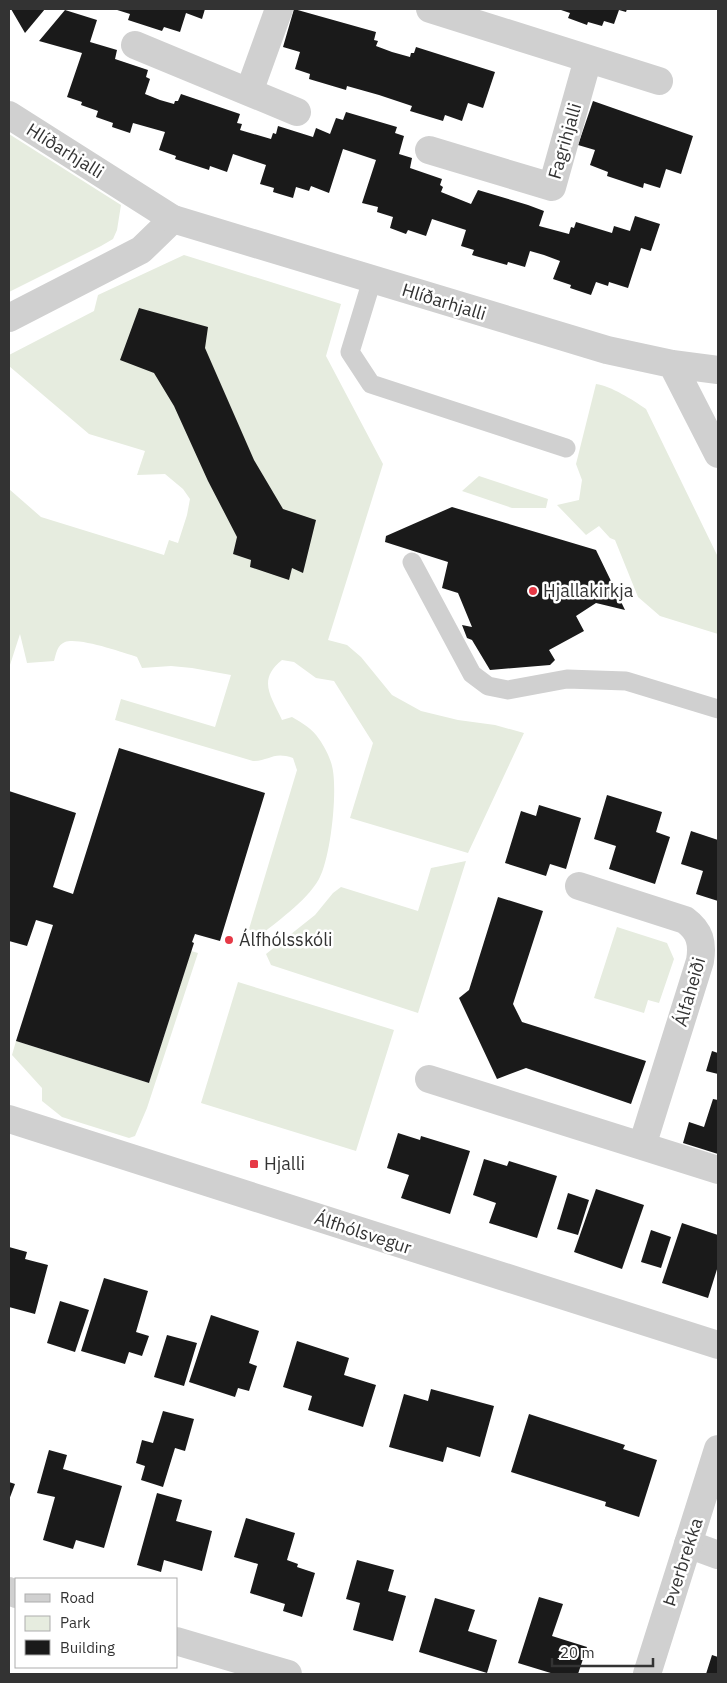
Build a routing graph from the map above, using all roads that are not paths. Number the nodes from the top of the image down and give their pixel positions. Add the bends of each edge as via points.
1 (279, 9) edge
2 (430, 9) edge
3 (135, 45) dead end
4 (588, 59) junction
5 (659, 81) dead end
6 (249, 92) junction
7 (297, 112) dead end
8 (9, 115) edge
9 (429, 150) dead end
10 (173, 219) junction
11 (372, 280) junction
12 (9, 318) edge
13 (672, 364) junction
14 (718, 370) edge
15 (566, 448) dead end
16 (718, 454) edge
17 (412, 562) dead end
18 (718, 709) edge
19 (579, 886) dead end
20 (429, 1079) dead end
21 (11, 1115) edge
22 (642, 1146) junction
23 (718, 1170) edge
24 (718, 1344) edge
25 (718, 1449) edge
26 (688, 1544) junction
27 (718, 1555) edge
28 (178, 1642) edge
29 (288, 1674) edge
30 (647, 1674) edge

1 - 6 street
2 - 4 street
3 - 6 street
4 - 5 street
4 - 9 street, Fagrihjalli via 552,186
6 - 7 street
8 - 10 street, Hlíðarhjalli
10 - 11 street, Hlíðarhjalli
10 - 12 street via 141,250
11 - 13 street, Hlíðarhjalli via 607,350
11 - 15 lane via 350,352 371,384
13 - 14 street, Hlíðarhjalli
13 - 16 street
17 - 18 lane via 472,674 488,686 508,690 567,679 626,680
19 - 22 street, Álfaheiði via 685,920 700,936 700,961
20 - 22 street
21 - 24 street, Álfhólsvegur
22 - 23 street
25 - 26 street, Þverbrekka
26 - 27 street
26 - 30 street, Þverbrekka
28 - 29 street

